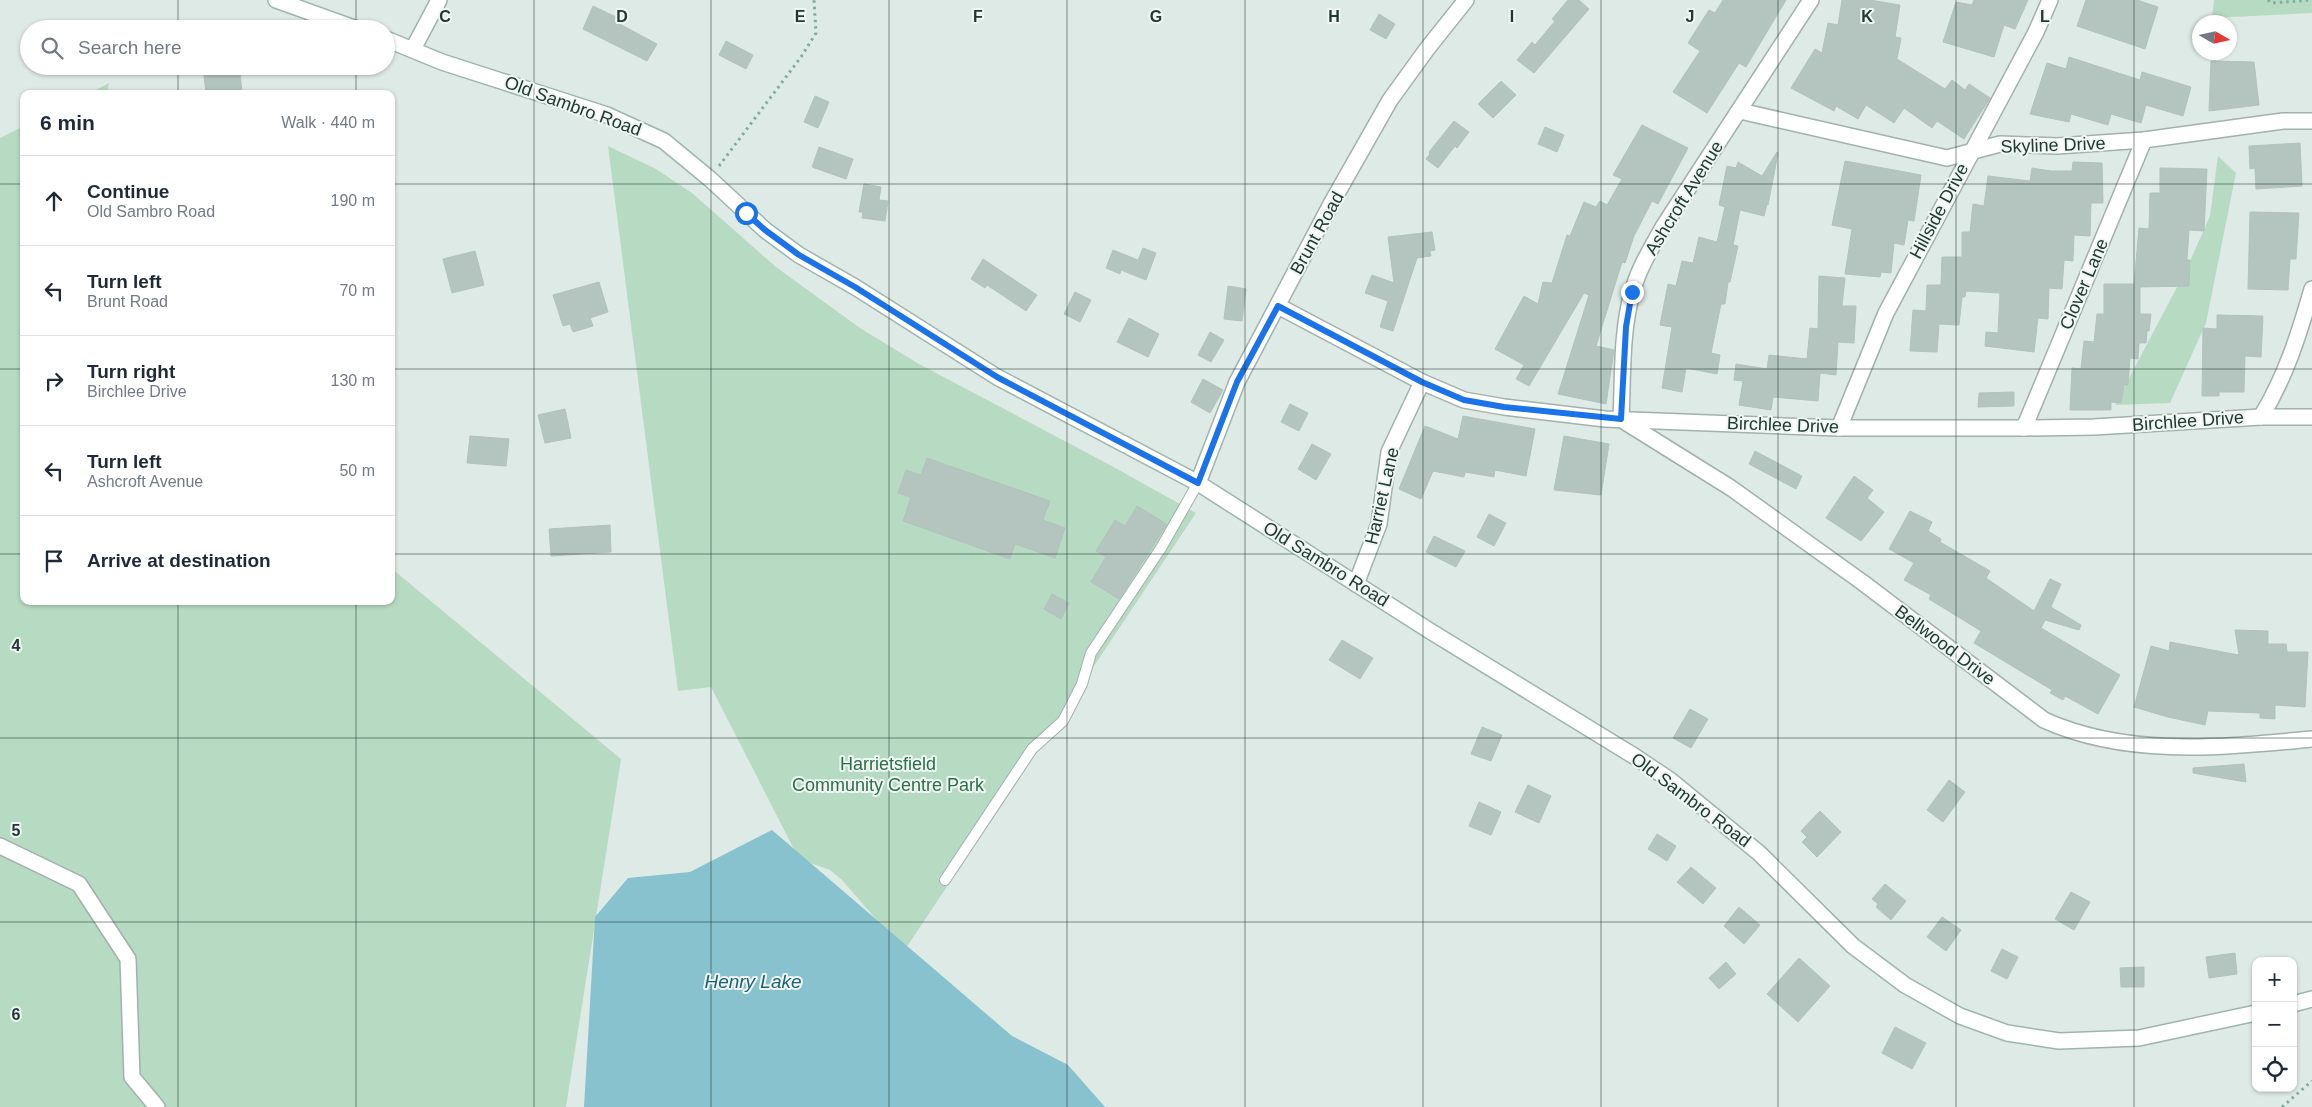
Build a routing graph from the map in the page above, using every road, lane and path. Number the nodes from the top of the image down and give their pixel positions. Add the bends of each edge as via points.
1 (276, 0) edge
2 (439, 0) edge
3 (814, 0) edge
4 (1466, 0) edge
5 (1811, 0) edge
6 (2050, 0) edge
7 (2268, 0) edge
8 (2312, 0) edge
9 (332, 20) edge
10 (395, 42) edge
11 (413, 48) junction
12 (1740, 111) junction
13 (2312, 121) edge
14 (2144, 140) junction
15 (1970, 154) junction
16 (710, 179) junction
17 (2312, 288) edge
18 (1278, 306) junction
19 (1422, 382) junction
20 (2261, 417) junction
21 (2312, 417) edge
22 (1621, 419) junction
23 (1839, 428) junction
24 (2024, 428) junction
25 (1198, 483) junction
26 (1356, 584) junction
27 (2312, 739) edge
28 (0, 846) edge
29 (946, 880) dead end
30 (2312, 1000) edge
31 (2297, 1003) edge
32 (2252, 1014) edge
33 (2312, 1081) edge
34 (157, 1107) edge
35 (2282, 1107) edge

1 - 9 street
2 - 11 street
3 - 16 path via 816,33
4 - 18 street, Brunt Road via 1426,48 1390,100
5 - 12 street, Ashcroft Avenue
6 - 15 street, Hillside Drive
7 - 8 path via 2270,3
10 - 11 street, Old Sambro Road
11 - 16 street, Old Sambro Road via 442,62 523,86 628,124 664,141
12 - 15 street, Skyline Drive via 1948,158
12 - 22 street, Ashcroft Avenue via 1663,226 1632,292 1626,327
13 - 14 street, Skyline Drive
14 - 15 street, Skyline Drive via 2057,146 2000,144
14 - 24 street, Clover Lane
15 - 23 street, Hillside Drive via 1886,313
16 - 25 street, Old Sambro Road via 765,230 799,255 997,377
17 - 20 street via 2289,363
18 - 19 street, Birchlee Drive
18 - 25 street, Brunt Road via 1237,382
19 - 22 street, Birchlee Drive via 1464,400 1485,404
19 - 26 street, Harriet Lane via 1389,452 1379,524
20 - 21 street, Birchlee Drive
20 - 24 street, Birchlee Drive via 2094,428
22 - 23 street, Birchlee Drive
22 - 27 street, Bellwood Drive via 1731,488 1862,582 2024,706 2059,726 2091,737 2175,747 2219,747
23 - 24 street, Birchlee Drive
25 - 26 street, Old Sambro Road
25 - 29 lane via 1161,548 1091,653 1082,684 1063,721 1032,749
26 - 32 street, Old Sambro Road via 1670,780 1759,853 1854,946 1905,985 1960,1016 2007,1033 2058,1041 2139,1038
28 - 34 street via 79,884 128,959 132,1076
30 - 31 street
33 - 35 path

